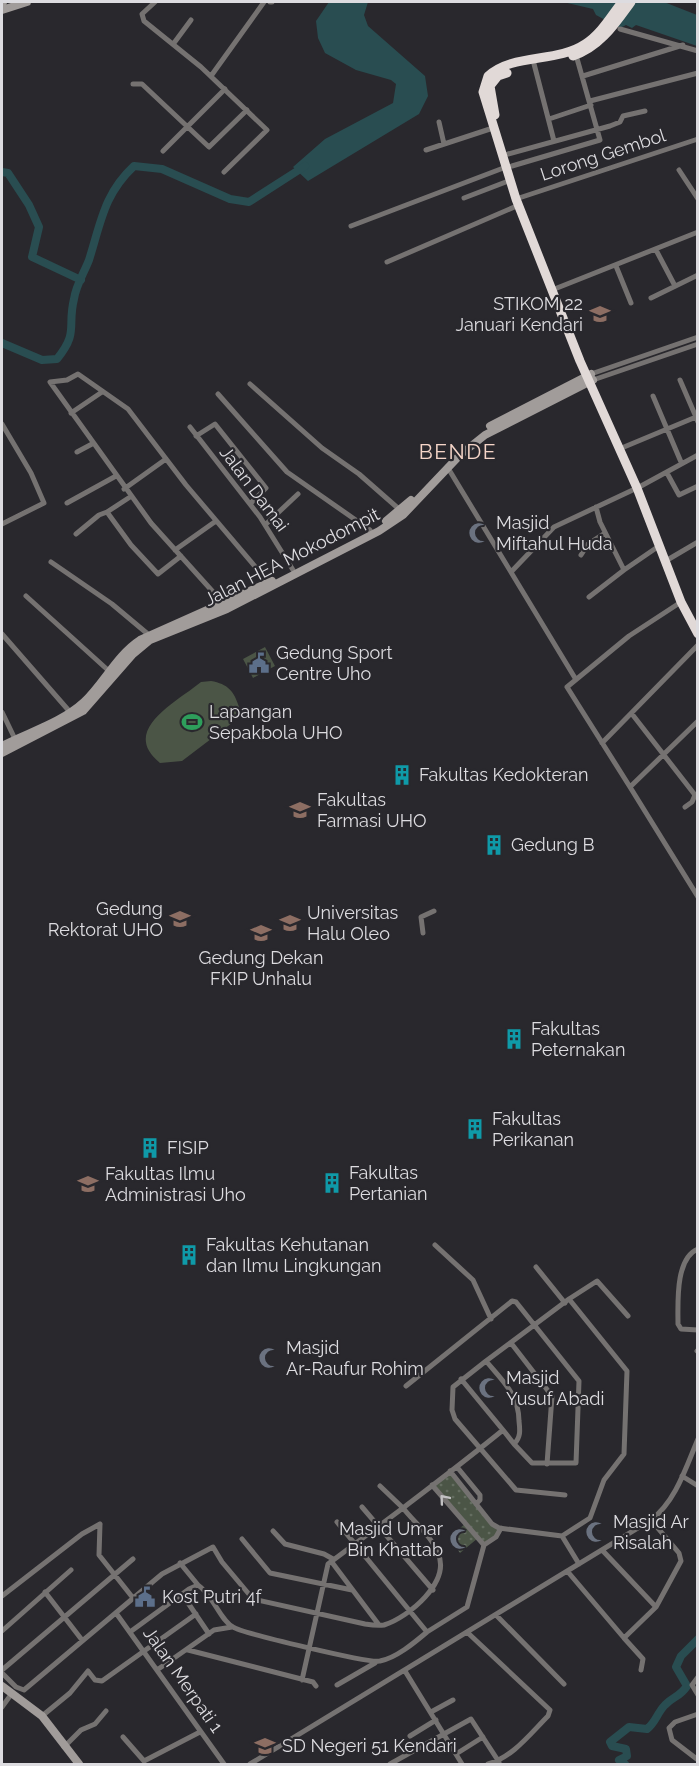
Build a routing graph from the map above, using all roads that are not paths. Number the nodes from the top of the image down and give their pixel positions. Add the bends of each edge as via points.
1 (27, 2) edge
2 (155, 2) edge
3 (264, 2) edge
4 (622, 2) edge
5 (631, 2) edge
6 (2, 10) edge
7 (191, 20) dead end
8 (612, 28) junction
9 (174, 43) junction
10 (683, 45) junction
11 (698, 51) edge
12 (576, 55) junction
13 (534, 63) junction
14 (698, 73) edge
15 (211, 76) junction
16 (583, 76) junction
17 (134, 84) dead end
18 (225, 89) junction
19 (591, 103) junction
20 (247, 110) junction
21 (645, 111) dead end
22 (549, 119) junction
23 (439, 122) dead end
24 (187, 126) junction
25 (493, 128) junction
26 (598, 130) junction
27 (698, 139) edge
28 (554, 141) junction
29 (444, 144) junction
30 (426, 150) dead end
31 (163, 151) dead end
32 (508, 154) junction
33 (509, 166) junction
34 (680, 170) dead end
35 (224, 172) dead end
36 (511, 180) junction
37 (464, 198) dead end
38 (698, 199) edge
39 (519, 200) junction
40 (351, 226) dead end
41 (698, 232) edge
42 (656, 250) junction
43 (387, 262) dead end
44 (616, 267) junction
45 (698, 275) edge
46 (675, 286) junction
47 (555, 289) junction
48 (651, 298) dead end
49 (631, 303) dead end
50 (698, 337) edge
51 (698, 344) edge
52 (589, 378) junction
53 (680, 380) dead end
54 (250, 384) dead end
55 (102, 392) junction
56 (218, 394) dead end
57 (653, 396) dead end
58 (71, 413) junction
59 (697, 418) edge
60 (2, 424) edge
61 (499, 424) junction
62 (190, 427) dead end
63 (668, 429) junction
64 (196, 436) junction
65 (92, 444) junction
66 (624, 447) junction
67 (77, 452) dead end
68 (698, 455) edge
69 (166, 459) junction
70 (681, 462) dead end
71 (448, 468) junction
72 (667, 473) junction
73 (116, 476) junction
74 (637, 482) junction
75 (698, 486) edge
76 (124, 489) junction
77 (298, 494) dead end
78 (130, 497) junction
79 (67, 503) dead end
80 (250, 504) junction
81 (596, 507) junction
82 (400, 510) junction
83 (107, 512) junction
84 (216, 521) junction
85 (2, 524) edge
86 (265, 525) junction
87 (370, 530) junction
88 (605, 533) junction
89 (76, 534) dead end
90 (698, 542) edge
91 (348, 545) junction
92 (659, 546) junction
93 (175, 550) junction
94 (581, 555) dead end
95 (181, 556) junction
96 (669, 559) junction
97 (51, 562) dead end
98 (293, 570) junction
99 (624, 570) junction
100 (511, 572) junction
101 (675, 582) junction
102 (269, 583) junction
103 (26, 596) dead end
104 (589, 597) dead end
105 (681, 602) junction
106 (225, 606) junction
107 (698, 624) edge
108 (2, 634) edge
109 (698, 634) edge
110 (149, 635) junction
111 (698, 645) edge
112 (113, 674) junction
113 (575, 678) junction
114 (2, 712) edge
115 (70, 712) junction
116 (632, 714) junction
117 (697, 722) edge
118 (28, 737) junction
119 (15, 739) junction
120 (602, 743) junction
121 (2, 746) edge
122 (2, 753) edge
123 (665, 756) junction
124 (630, 787) junction
125 (685, 807) dead end
126 (698, 897) edge
127 (434, 911) dead end
128 (423, 933) dead end
129 (435, 1245) dead end
130 (698, 1249) edge
131 (536, 1267) dead end
132 (567, 1301) junction
133 (628, 1316) dead end
134 (491, 1319) junction
135 (534, 1325) junction
136 (698, 1330) edge
137 (512, 1343) junction
138 (486, 1361) junction
139 (461, 1379) junction
140 (406, 1386) dead end
141 (503, 1430) junction
142 (698, 1439) edge
143 (514, 1444) junction
144 (480, 1450) junction
145 (547, 1464) junction
146 (457, 1467) junction
147 (450, 1471) junction
148 (682, 1476) junction
149 (432, 1485) junction
150 (380, 1486) dead end
151 (698, 1486) edge
152 (565, 1495) dead end
153 (476, 1504) junction
154 (362, 1507) dead end
155 (403, 1508) junction
156 (651, 1520) junction
157 (337, 1522) dead end
158 (379, 1526) junction
159 (501, 1528) junction
160 (273, 1532) dead end
161 (562, 1536) junction
162 (242, 1539) dead end
163 (354, 1544) junction
164 (484, 1545) junction
165 (603, 1551) junction
166 (133, 1559) dead end
167 (332, 1560) junction
168 (180, 1563) junction
169 (579, 1564) junction
170 (71, 1570) dead end
171 (568, 1572) junction
172 (113, 1575) junction
173 (322, 1583) junction
174 (198, 1585) junction
175 (352, 1590) junction
176 (433, 1590) junction
177 (45, 1592) junction
178 (182, 1594) junction
179 (2, 1596) edge
180 (133, 1598) junction
181 (656, 1606) junction
182 (408, 1610) junction
183 (116, 1613) junction
184 (316, 1613) junction
185 (196, 1614) junction
186 (496, 1615) junction
187 (64, 1616) junction
188 (379, 1625) junction
189 (232, 1627) junction
190 (2, 1631) edge
191 (130, 1632) junction
192 (427, 1632) junction
193 (468, 1633) junction
194 (209, 1634) junction
195 (624, 1638) junction
196 (82, 1640) junction
197 (310, 1647) junction
198 (188, 1650) junction
199 (144, 1652) junction
200 (376, 1662) junction
201 (157, 1670) junction
202 (641, 1670) dead end
203 (2, 1671) edge
204 (405, 1671) junction
205 (698, 1677) edge
206 (302, 1680) junction
207 (564, 1684) dead end
208 (337, 1685) dead end
209 (2, 1686) edge
210 (316, 1686) dead end
211 (2, 1690) edge
212 (698, 1695) edge
213 (17, 1696) junction
214 (453, 1700) dead end
215 (2, 1707) edge
216 (106, 1711) dead end
217 (431, 1712) junction
218 (698, 1714) edge
219 (42, 1716) junction
220 (436, 1720) junction
221 (200, 1732) junction
222 (445, 1735) junction
223 (410, 1736) dead end
224 (123, 1737) dead end
225 (483, 1737) junction
226 (64, 1747) junction
227 (456, 1754) junction
228 (263, 1756) junction
229 (698, 1760) edge
230 (499, 1762) junction
231 (74, 1764) edge
232 (79, 1764) edge
233 (224, 1764) edge
234 (250, 1764) edge
235 (268, 1764) edge
236 (390, 1764) edge
237 (462, 1764) edge
238 (488, 1764) edge

1 - 6 street
2 - 9 street via 142,18
3 - 15 street
4 - 8 highway
5 - 8 highway
7 - 9 street
8 - 10 street
8 - 12 highway via 592,48
8 - 13 highway via 584,45
9 - 15 street
10 - 11 street
10 - 16 street
12 - 13 highway
12 - 16 street
13 - 22 street
13 - 25 highway via 498,69 485,80 483,92
13 - 32 highway via 498,76 490,86 495,117
14 - 19 street
15 - 18 street
16 - 19 street
17 - 24 street via 142,84
18 - 20 street
18 - 24 street
19 - 22 street
19 - 26 street
20 - 24 street via 209,147
20 - 35 street via 267,131
21 - 26 street via 623,116 620,122
22 - 28 street
23 - 29 street
24 - 31 street
25 - 29 street
25 - 33 highway
26 - 28 street
26 - 33 street via 600,141
27 - 39 street, Lorong Gembol
28 - 32 street
29 - 30 street
32 - 33 highway
33 - 36 highway
33 - 39 highway
33 - 40 street
34 - 38 street
36 - 37 street
36 - 39 highway
39 - 43 street, Lorong Gembol
39 - 47 highway
41 - 42 street
42 - 44 street
42 - 46 street
44 - 47 street
44 - 49 street
45 - 46 street
46 - 48 street
47 - 52 highway
50 - 52 street
51 - 52 street
52 - 61 street, Jalan HEA Mokodompit
52 - 66 highway
52 - 74 highway
53 - 59 street
54 - 82 street
55 - 58 street
55 - 58 street via 78,374 50,382
55 - 69 street via 128,409
56 - 87 street via 287,472
57 - 63 street
58 - 65 street
59 - 63 street
60 - 85 street via 44,503
61 - 71 street, Jalan HEA Mokodompit
61 - 82 street, Jalan HEA Mokodompit via 466,444
62 - 64 street, Jalan Damai
63 - 66 street
63 - 70 street
64 - 80 street, Jalan Damai
64 - 80 street via 215,424 240,454 266,488
65 - 67 street
65 - 73 street
66 - 74 highway
68 - 72 street
69 - 76 street
69 - 84 street
71 - 91 street, Jalan HEA Mokodompit via 403,514
71 - 100 street
72 - 74 street
72 - 75 street via 679,495
73 - 76 street
73 - 79 street
74 - 81 street
74 - 92 highway
74 - 96 highway
76 - 78 street
77 - 86 street
78 - 83 street
78 - 93 street
80 - 86 street, Jalan Damai
81 - 88 street
81 - 100 street via 551,530
82 - 87 street, Jalan HEA Mokodompit
83 - 89 street
83 - 95 street via 158,574
84 - 93 street
84 - 102 street
86 - 98 street, Jalan Damai
87 - 91 street, Jalan HEA Mokodompit
88 - 94 street via 588,544
88 - 99 street
90 - 96 street
91 - 98 street, Jalan HEA Mokodompit
91 - 106 street, Jalan HEA Mokodompit
92 - 99 street
92 - 101 highway
93 - 95 street
95 - 106 street
96 - 101 highway
97 - 110 street
98 - 102 street, Jalan HEA Mokodompit
99 - 104 street
100 - 113 street
101 - 105 highway
101 - 107 highway
102 - 106 street, Jalan HEA Mokodompit
103 - 112 street
105 - 109 highway
105 - 113 street
106 - 110 street, Jalan HEA Mokodompit
106 - 112 street, Jalan HEA Mokodompit via 150,640
108 - 115 street
110 - 112 street, Jalan HEA Mokodompit via 135,643
111 - 116 street
112 - 115 street, Jalan HEA Mokodompit
112 - 118 street, Jalan HEA Mokodompit via 83,711
113 - 120 street via 567,689
114 - 119 street
115 - 118 street, Jalan HEA Mokodompit
116 - 120 street
116 - 123 street
117 - 123 street
118 - 119 street, Jalan HEA Mokodompit
118 - 122 street, Jalan HEA Mokodompit
119 - 121 street, Jalan HEA Mokodompit
120 - 124 street
123 - 124 street
123 - 125 street via 695,795
124 - 126 street
127 - 128 street via 421,917
129 - 134 street via 473,1280
130 - 136 street via 691,1253 679,1276 678,1324 681,1329
131 - 132 street
132 - 133 street via 597,1281
132 - 135 street
132 - 161 street via 627,1371 626,1448 604,1480 590,1518
134 - 135 street via 514,1301
134 - 140 street
135 - 137 street
135 - 145 street via 580,1385 576,1463
137 - 138 street
137 - 145 street via 552,1396
138 - 139 street
138 - 143 street via 518,1401 520,1430
139 - 141 street
139 - 144 street via 451,1391 453,1416
141 - 143 street
141 - 144 street
142 - 148 street
143 - 145 street via 531,1462
144 - 146 street
144 - 152 street via 516,1490
146 - 147 street
146 - 153 street via 480,1496
147 - 149 street
147 - 153 street
148 - 151 street
148 - 156 street via 666,1506
149 - 155 street
164 -> 149 street
150 - 155 street
153 - 159 street via 492,1524
154 - 158 street
155 - 158 street
155 - 176 street via 439,1553
156 - 165 street
156 - 181 street via 681,1556
157 - 163 street
158 - 163 street
158 - 176 street
159 - 161 street
159 - 164 street
160 - 167 street via 285,1544 324,1554
161 - 169 street
162 - 173 street via 268,1572
163 - 167 street
163 - 182 street
164 - 192 street via 467,1606
165 - 169 street
165 - 181 street
166 - 172 street
167 - 173 street
167 - 175 street
168 - 174 street
168 - 180 street
168 - 184 street via 213,1547 253,1599
169 - 171 street
170 - 177 street
171 - 186 street
171 - 195 street
172 - 179 street via 98,1552 100,1524
172 - 180 street
172 - 187 street
173 - 175 street
173 - 184 street
174 - 178 street
174 - 189 street
175 - 188 street
176 - 182 street
177 - 187 street
177 - 190 street
178 - 185 street
178 - 191 street
180 - 183 street
181 - 195 street
182 - 188 street
182 - 192 street
183 - 191 street, Jalan Merpati 1
183 - 196 street
184 - 188 street
184 - 197 street
185 - 194 street
185 - 199 street
186 - 193 street
186 - 207 street
187 - 196 street
187 - 203 street
189 - 194 street via 220,1627
189 - 197 street
191 - 199 street, Jalan Merpati 1
192 - 200 street
193 - 204 street
193 - 230 street via 550,1710
194 - 198 street
195 - 202 street via 643,1659
196 - 213 street
197 - 200 street
197 - 206 street
198 - 201 street
198 - 206 street
199 - 201 street, Jalan Merpati 1
199 - 219 street via 99,1682 88,1671
200 - 208 street
201 - 221 street, Jalan Merpati 1
203 - 213 street
204 - 217 street
204 - 228 street
205 - 212 street via 692,1685
206 - 210 street
209 - 213 street
211 - 213 street
213 - 215 street
213 - 219 street
213 - 226 street
214 - 217 street
216 - 226 street
217 - 220 street
218 - 229 street via 669,1728 672,1740
219 - 226 street
220 - 222 street
220 - 223 street
221 - 224 street via 144,1761
221 - 233 street, Jalan Merpati 1
222 - 225 street via 471,1719
222 - 227 street
222 - 236 street
225 - 227 street
225 - 230 street
226 - 231 street
226 - 232 street
227 - 237 street
228 - 234 street
228 - 235 street
230 - 238 street

